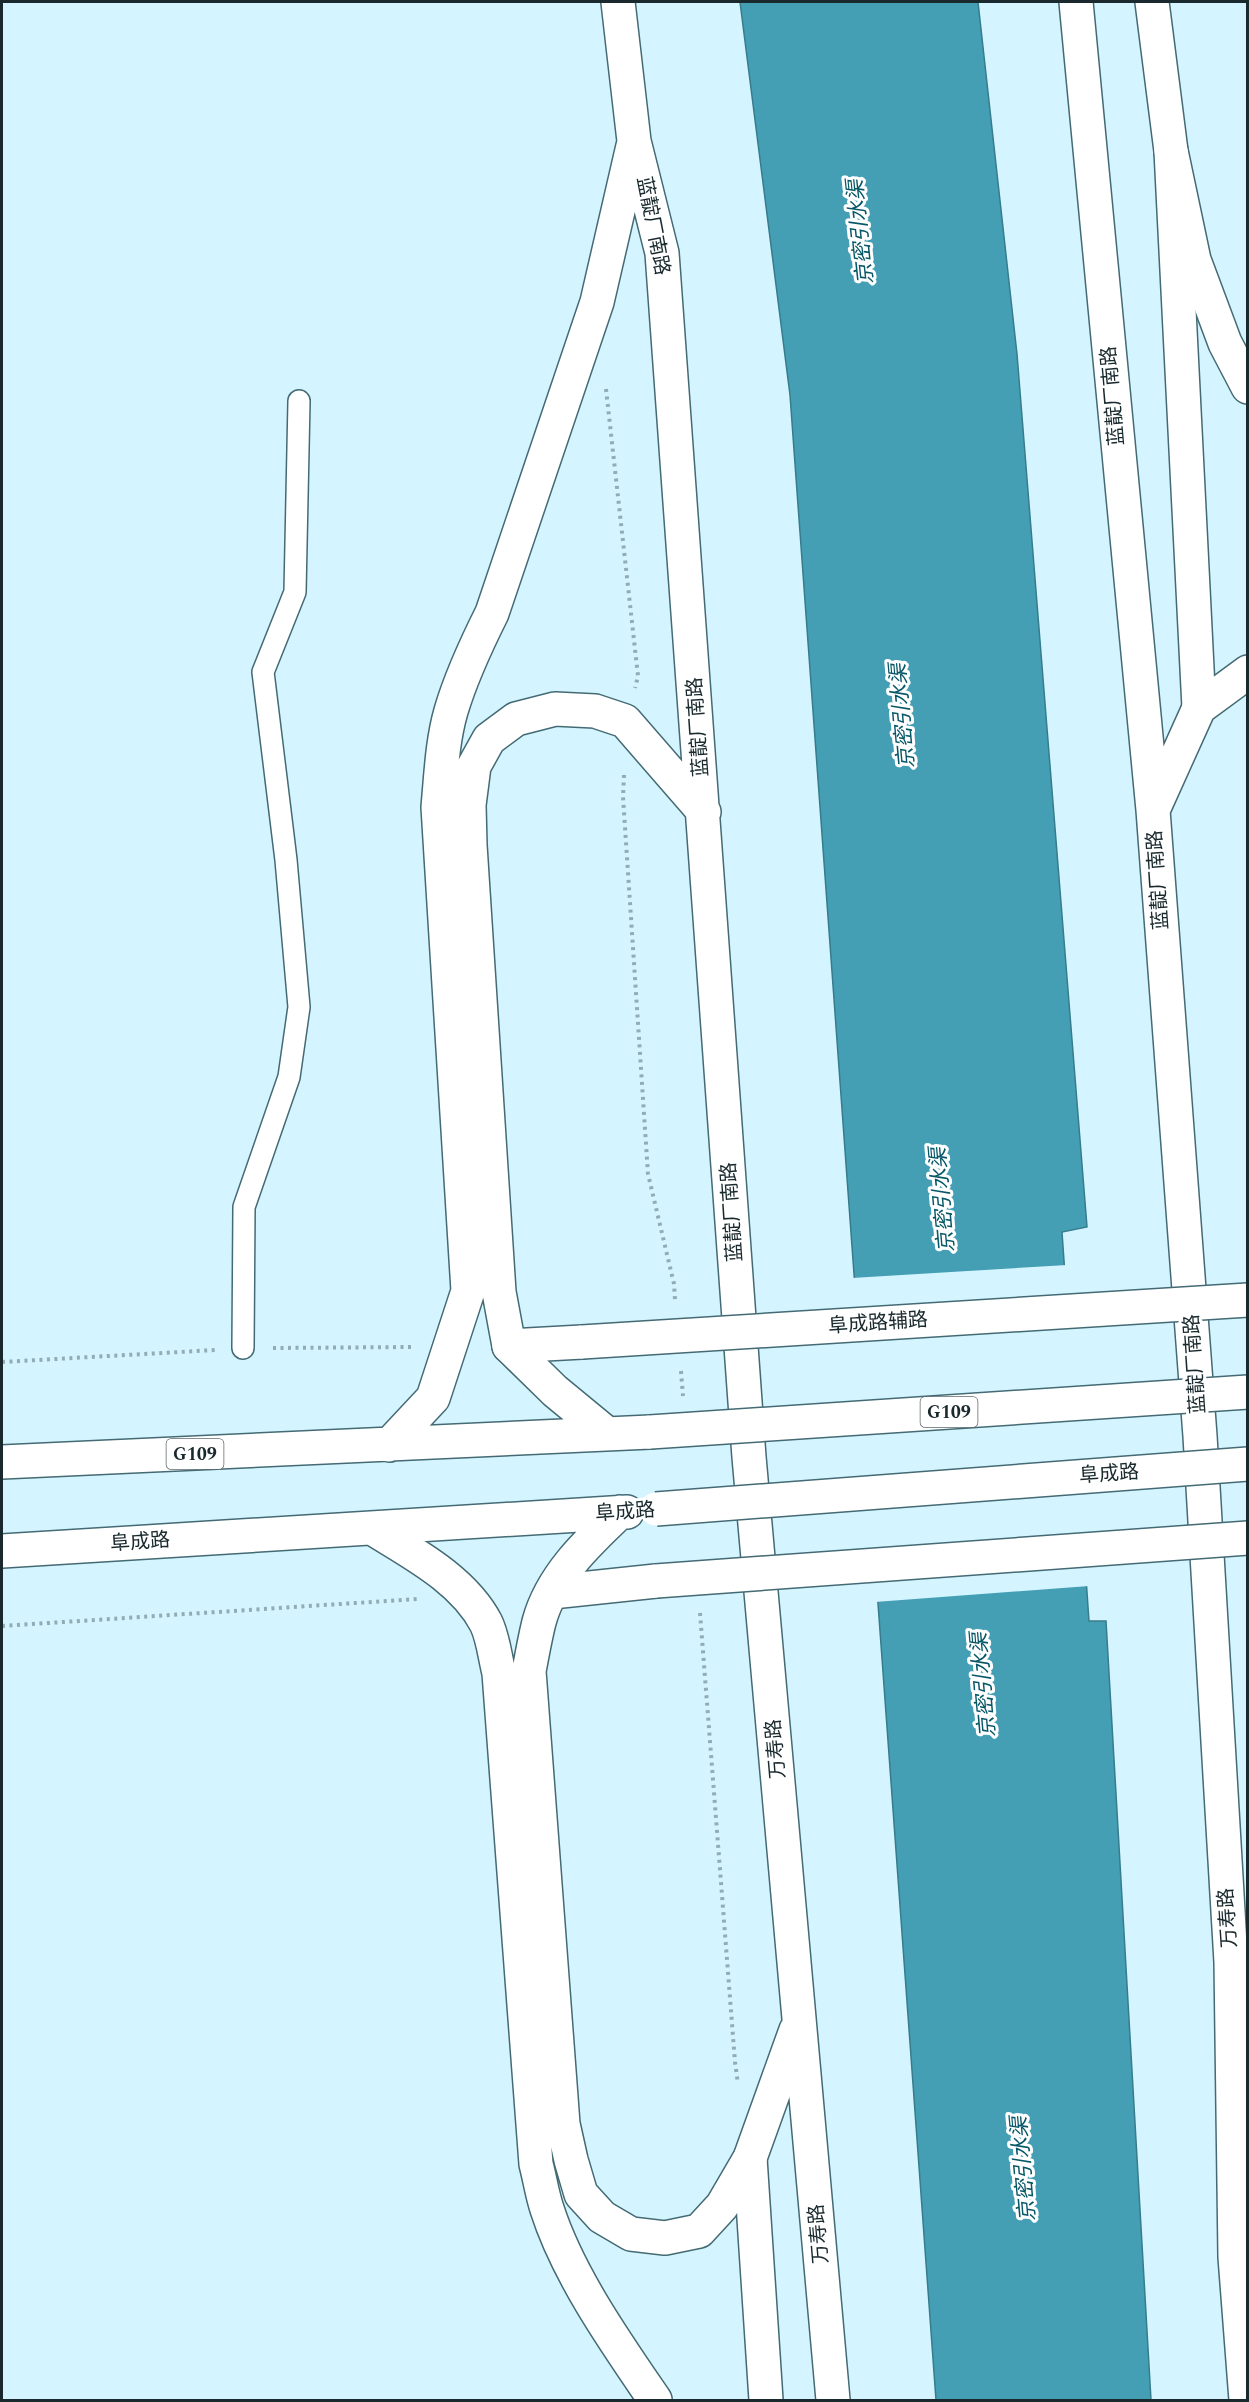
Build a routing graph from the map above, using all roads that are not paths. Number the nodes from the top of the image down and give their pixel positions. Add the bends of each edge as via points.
1 (618, 2) edge
2 (1076, 2) edge
3 (1152, 2) edge
4 (634, 141) junction
5 (1171, 151) junction
6 (1248, 387) edge
7 (299, 401) dead end
8 (1248, 672) edge
9 (1199, 708) junction
10 (1153, 810) junction
11 (704, 813) junction
12 (1248, 1300) edge
13 (509, 1346) junction
14 (243, 1348) dead end
15 (1248, 1392) edge
16 (606, 1433) junction
17 (1200, 1436) joint
18 (389, 1445) junction
19 (749, 1457) joint
20 (2, 1462) edge
21 (1248, 1464) edge
22 (620, 1512) junction
23 (372, 1528) junction
24 (1248, 1538) edge
25 (2, 1551) edge
26 (552, 1593) junction
27 (1231, 1962) junction
28 (1248, 2002) edge
29 (800, 2020) junction
30 (750, 2158) junction
31 (1241, 2267) edge
32 (655, 2400) edge
33 (766, 2400) edge
34 (833, 2400) edge
35 (1246, 2400) edge

1 - 4 main road, 蓝靛厂南路
2 - 10 main road, 蓝靛厂南路
3 - 5 main road
4 - 11 main road, 蓝靛厂南路 via 662,253
4 - 18 main road via 597,302 492,613 468,660 451,713 442,760 438,807 468,1291 433,1398
5 - 6 main road via 1194,260 1225,343
5 - 9 main road
7 - 14 lane via 295,592 264,672 299,1007 289,1077 244,1207
8 - 9 main road
9 - 10 main road
10 - 17 main road, 蓝靛厂南路
11 - 13 main road via 625,721 594,711 555,709 516,719 489,739 474,765 470,845 499,1292
11 - 19 main road, 蓝靛厂南路
12 - 13 main road, 阜成路辅路, bridge
13 - 16 main road
15 - 16 main road, G109, bridge
16 - 18 main road, G109
17 - 27 main road, 万寿路
18 - 20 main road, G109
19 - 29 main road, 万寿路
21 - 22 main road, 阜成路, bridge
22 - 23 main road, 阜成路
22 - 26 main road via 580,1549
23 - 25 main road, 阜成路
23 - 32 main road via 430,1565 468,1596 487,1624 500,1673 536,2164 547,2210 570,2262 608,2331
24 - 26 main road, bridge via 656,1581
26 - 30 main road via 539,1620 529,1671 563,2124 581,2194 602,2217 631,2234 665,2238 699,2231 722,2206
27 - 28 main road
27 - 31 main road, 万寿路
29 - 30 main road
29 - 34 main road, 万寿路
30 - 33 main road
31 - 35 main road, 万寿路

